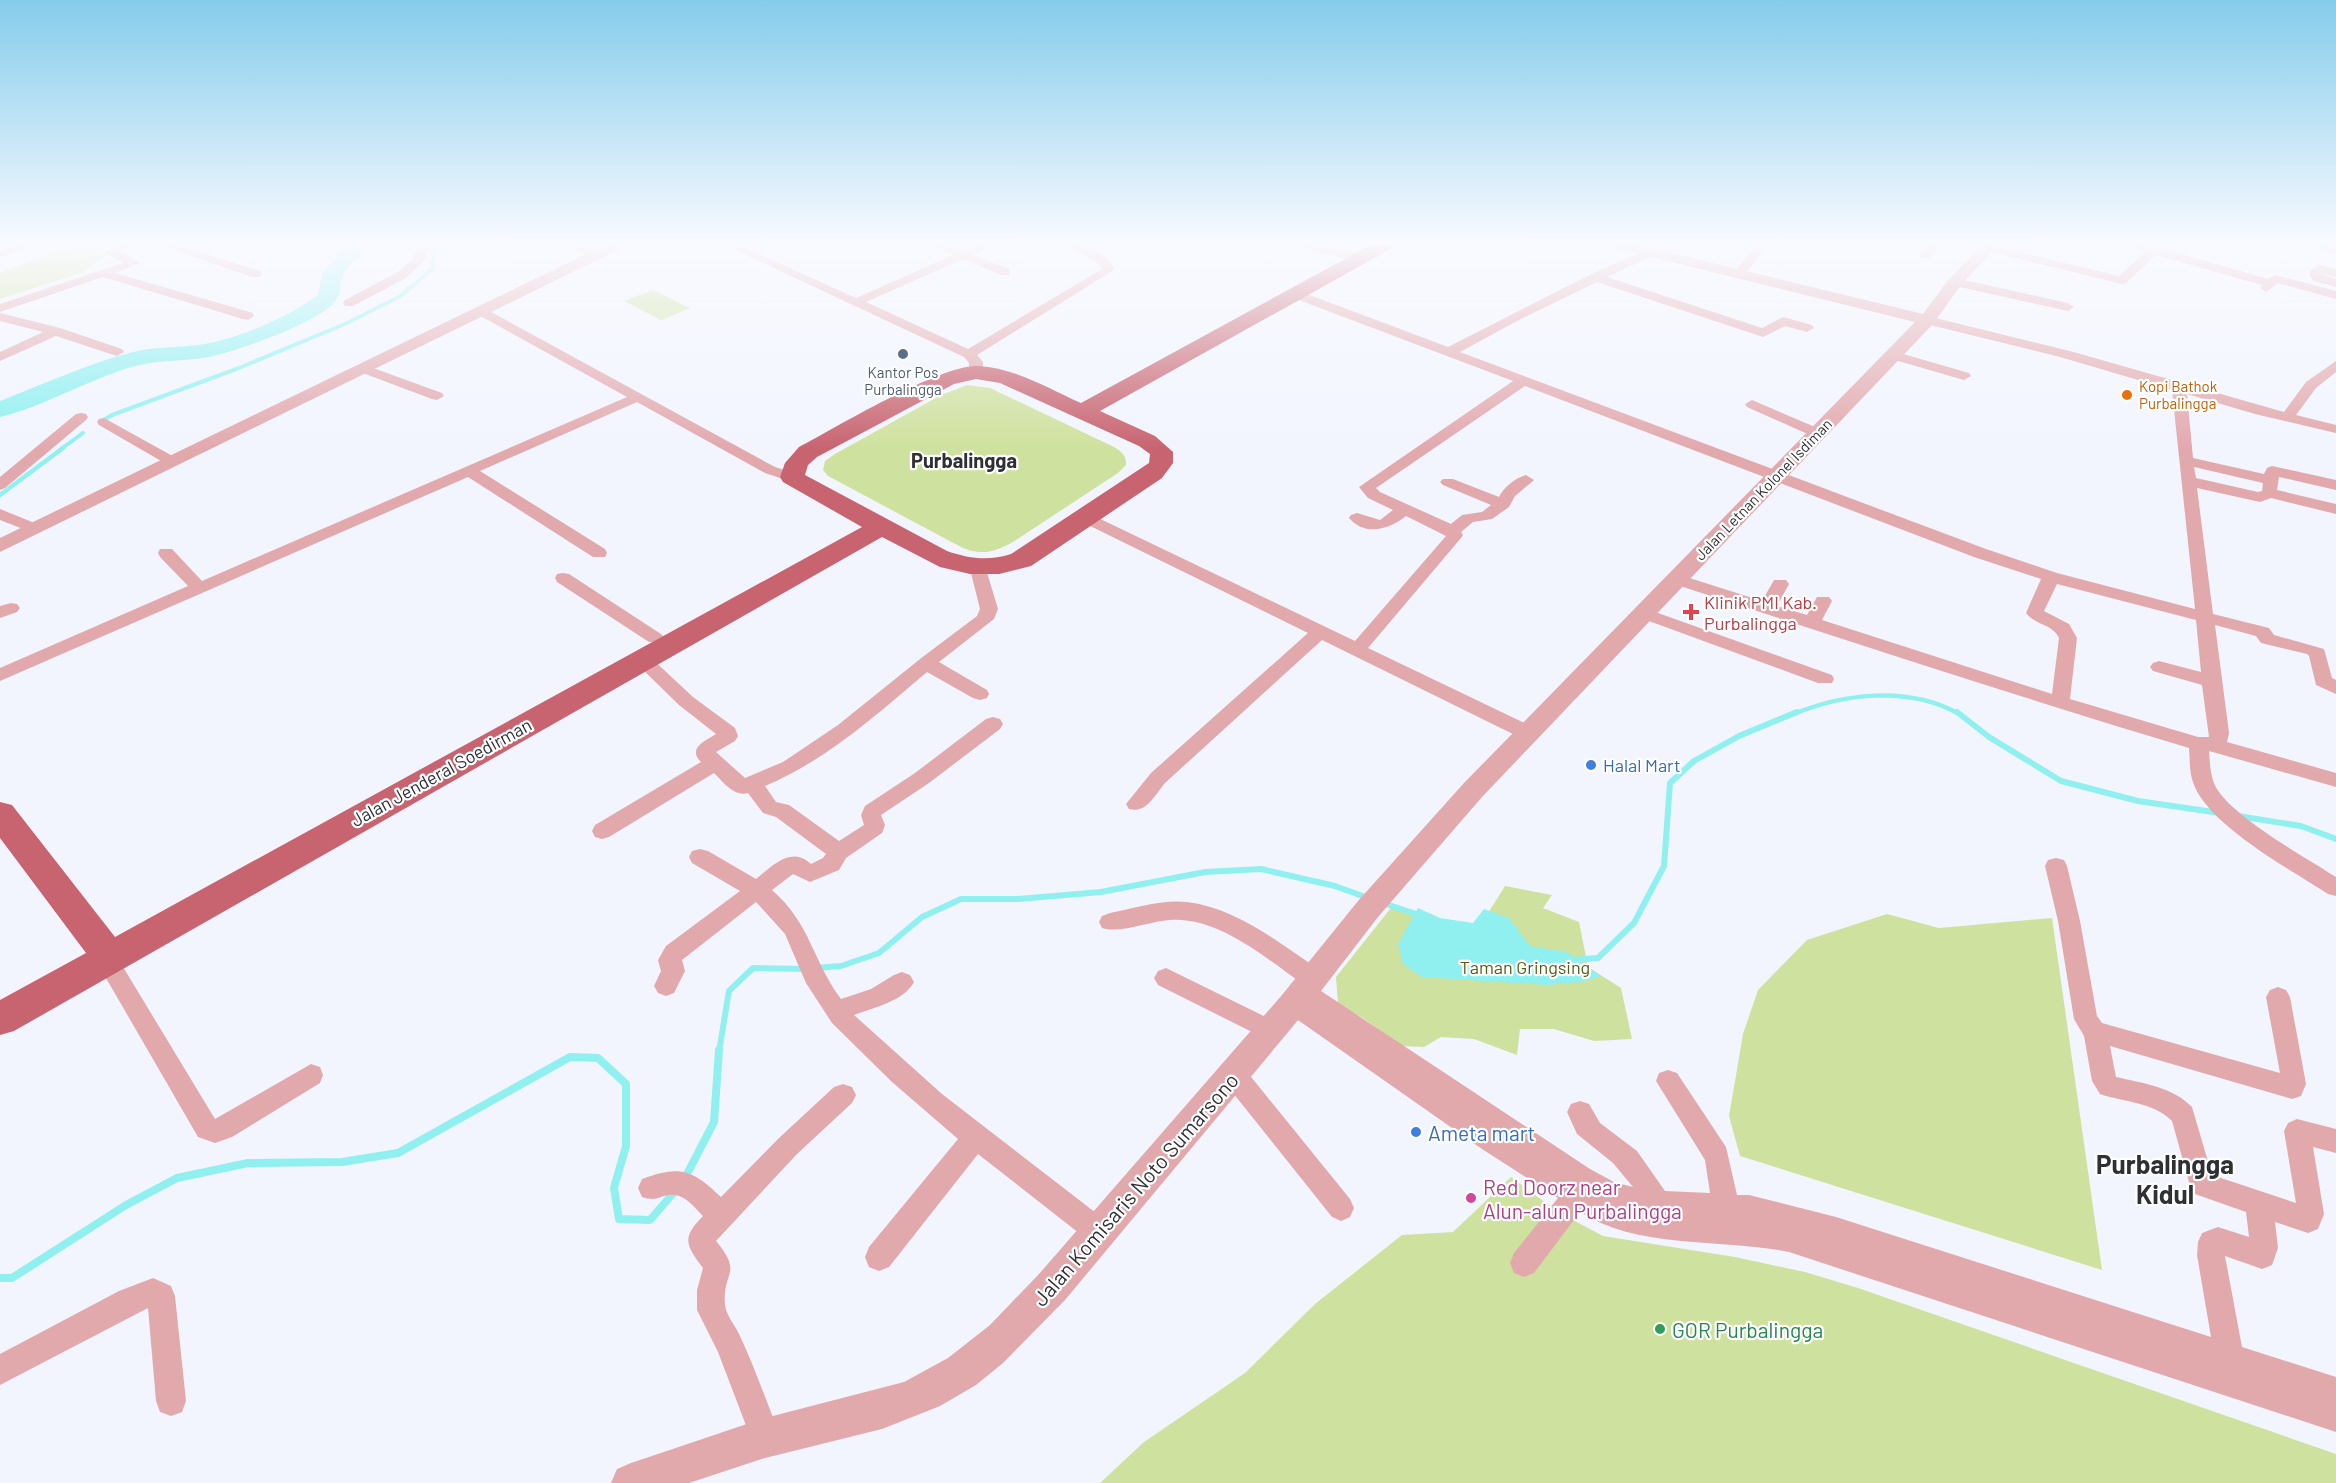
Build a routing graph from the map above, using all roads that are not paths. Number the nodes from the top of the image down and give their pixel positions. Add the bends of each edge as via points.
1 (231, 311) edge
2 (482, 311) joint
3 (874, 311) edge
4 (1048, 311) edge
5 (1264, 311) edge
6 (1341, 311) edge
7 (1525, 311) edge
8 (1698, 311) edge
9 (1891, 311) edge
10 (1933, 311) edge
11 (248, 316) dead end
12 (0, 317) edge
13 (1927, 320) junction
14 (1807, 328) dead end
15 (56, 332) junction
16 (117, 352) dead end
17 (1449, 352) junction
18 (1893, 355) junction
19 (0, 357) edge
20 (973, 363) junction
21 (2336, 364) edge
22 (365, 369) junction
23 (1964, 376) dead end
24 (1524, 380) junction
25 (2179, 388) junction
26 (437, 396) dead end
27 (635, 398) junction
28 (1752, 404) dead end
29 (1081, 412) junction
30 (81, 417) dead end
31 (2287, 418) junction
32 (104, 422) dead end
33 (2333, 428) edge
34 (1817, 433) junction
35 (2186, 461) junction
36 (173, 462) junction
37 (468, 471) junction
38 (1776, 476) junction
39 (792, 477) junction
40 (1526, 480) dead end
41 (2188, 481) junction
42 (1448, 483) dead end
43 (2336, 484) edge
44 (0, 485) edge
45 (2269, 487) junction
46 (1503, 504) junction
47 (1404, 509) junction
48 (2336, 509) edge
49 (0, 514) edge
50 (1086, 518) junction
51 (1357, 518) dead end
52 (875, 523) junction
53 (36, 529) junction
54 (1452, 532) junction
55 (0, 546) edge
56 (166, 553) dead end
57 (599, 553) dead end
58 (978, 568) junction
59 (2051, 577) junction
60 (563, 578) dead end
61 (1677, 579) junction
62 (1780, 584) dead end
63 (199, 588) junction
64 (1823, 601) dead end
65 (1767, 608) junction
66 (1644, 613) junction
67 (2204, 615) junction
68 (1811, 623) junction
69 (1320, 632) junction
70 (649, 649) junction
71 (1357, 650) junction
72 (926, 663) junction
73 (2159, 667) dead end
74 (0, 675) edge
75 (1825, 679) dead end
76 (2211, 681) junction
77 (2336, 688) edge
78 (981, 694) dead end
79 (2060, 703) junction
80 (993, 723) dead end
81 (1528, 733) junction
82 (2204, 744) junction
83 (716, 763) junction
84 (2336, 780) edge
85 (753, 784) junction
86 (1136, 804) dead end
87 (0, 814) edge
88 (602, 831) dead end
89 (837, 852) junction
90 (700, 857) dead end
91 (2056, 866) dead end
92 (2336, 888) edge
93 (755, 891) junction
94 (1110, 922) dead end
95 (103, 951) junction
96 (1166, 978) dead end
97 (902, 982) dead end
98 (666, 986) dead end
99 (1303, 991) junction
100 (2278, 997) dead end
101 (0, 999) edge
102 (836, 1011) junction
103 (0, 1018) edge
104 (1270, 1030) junction
105 (2096, 1034) junction
106 (1234, 1075) junction
107 (311, 1076) dead end
108 (1668, 1081) dead end
109 (843, 1095) dead end
110 (1580, 1113) dead end
111 (1496, 1133) junction
112 (975, 1138) junction
113 (2336, 1141) edge
114 (651, 1188) dead end
115 (1576, 1196) junction
116 (1658, 1203) junction
117 (2259, 1204) junction
118 (1726, 1206) junction
119 (1341, 1208) dead end
120 (721, 1215) junction
121 (1099, 1232) junction
122 (879, 1257) dead end
123 (1524, 1263) dead end
124 (2229, 1358) junction
125 (0, 1370) edge
126 (2336, 1392) edge
127 (171, 1401) dead end
128 (2336, 1417) edge
129 (766, 1438) junction
130 (631, 1483) edge

1 - 11 street
2 - 22 street
2 - 27 street
3 - 20 street
4 - 20 street
5 - 29 main road
6 - 17 street
7 - 17 street
8 - 14 street via 1763,333 1783,321
9 - 13 street
10 - 13 street, Jalan Letnan Kolonel Isdiman
12 - 15 street
13 - 18 street, Jalan Letnan Kolonel Isdiman
13 - 25 street via 2066,354
15 - 16 street
15 - 19 street
17 - 24 street
18 - 23 street
18 - 34 street, Jalan Letnan Kolonel Isdiman
20 - 29 main road
20 - 39 main road via 808,453 797,463
21 - 31 street via 2311,385
22 - 26 street
22 - 36 street
24 - 38 street
24 - 47 street via 1367,487 1374,495
25 - 31 street
25 - 35 street
27 - 37 street
27 - 39 street via 770,470
28 - 34 street
29 - 50 main road via 1147,441 1160,449 1163,456 1163,463 1153,474
30 - 44 street
31 - 33 street
32 - 36 street
34 - 38 street, Jalan Letnan Kolonel Isdiman
35 - 41 street
35 - 45 street
36 - 53 street
37 - 57 street
37 - 63 street
38 - 59 street
38 - 61 street, Jalan Letnan Kolonel Isdiman
39 - 52 main road
40 - 46 street via 1509,493
41 - 45 street via 2260,497
41 - 67 street
42 - 46 street
43 - 45 street via 2276,470 2272,471
45 - 48 street
46 - 54 street via 1486,516 1468,518
47 - 51 street via 1382,526
47 - 54 street
49 - 53 street
50 - 58 main road via 1022,560 999,568
50 - 69 street
52 - 58 main road via 938,557
52 - 70 main road, Jalan Jenderal Soedirman
53 - 55 street
54 - 71 street via 1455,538
56 - 63 street
58 - 72 street via 989,609 987,616
59 - 67 street
59 - 79 street via 2035,613 2061,626 2068,638
60 - 70 street
61 - 65 street
61 - 66 street, Jalan Letnan Kolonel Isdiman
62 - 65 street
63 - 74 street
64 - 68 street
65 - 68 street
66 - 75 street
66 - 81 street, Jalan Letnan Kolonel Isdiman
67 - 76 street
67 - 77 street via 2264,633 2267,639 2316,652 2323,681
68 - 79 street
69 - 71 street
69 - 86 street via 1158,778
70 - 83 street via 686,701 728,733 705,750
70 - 95 main road, Jalan Jenderal Soedirman
71 - 81 street
72 - 78 street
72 - 85 street via 845,730 790,767
73 - 76 street
76 - 82 street via 2219,733 2218,741
79 - 82 street
80 - 89 street via 872,811 876,827
81 - 99 street, Jalan Komisaris Noto Sumarsono via 1376,900
82 - 84 street
82 - 92 street via 2204,785 2216,802 2245,827
83 - 85 street via 739,786
83 - 88 street
85 - 89 street via 770,808 782,810
87 - 95 main road
89 - 93 street via 833,862 814,873 808,874 797,864 791,864
90 - 93 street
91 - 105 street via 2086,1019
93 - 98 street via 670,957 673,971
93 - 102 street via 782,913 794,929 811,970
94 - 99 street via 1160,911 1188,911 1219,920 1266,946
95 - 101 main road, Jalan Jenderal Soedirman
95 - 103 main road, Jalan Jenderal Soedirman
95 - 107 street via 207,1129 224,1129
96 - 104 street
97 - 102 street via 879,996
99 - 104 street, Jalan Komisaris Noto Sumarsono
99 - 111 street
100 - 105 street via 2292,1088 2104,1033
102 - 112 street
104 - 106 street, Jalan Komisaris Noto Sumarsono
105 - 117 street via 2106,1085 2168,1102 2183,1115 2200,1184
106 - 119 street
106 - 121 street, Jalan Komisaris Noto Sumarsono
108 - 118 street via 1717,1156
109 - 120 street
110 - 116 street via 1588,1127 1629,1162
111 - 115 street
111 - 116 street via 1608,1192
112 - 121 street
112 - 122 street
113 - 117 street via 2297,1131 2311,1215 2308,1220
114 - 120 street via 673,1182 682,1184
115 - 123 street
115 - 128 street via 1615,1216 1643,1223 1789,1239
116 - 118 street
117 - 124 street via 2262,1255 2218,1240 2212,1242
118 - 124 street via 1836,1230
120 - 129 street via 701,1237 701,1243 718,1265 711,1290 711,1310 729,1344
121 - 129 street, Jalan Komisaris Noto Sumarsono via 1022,1321 986,1355 945,1382 904,1402
124 - 126 street
125 - 127 street via 153,1292 161,1296
129 - 130 street, Jalan Komisaris Noto Sumarsono

